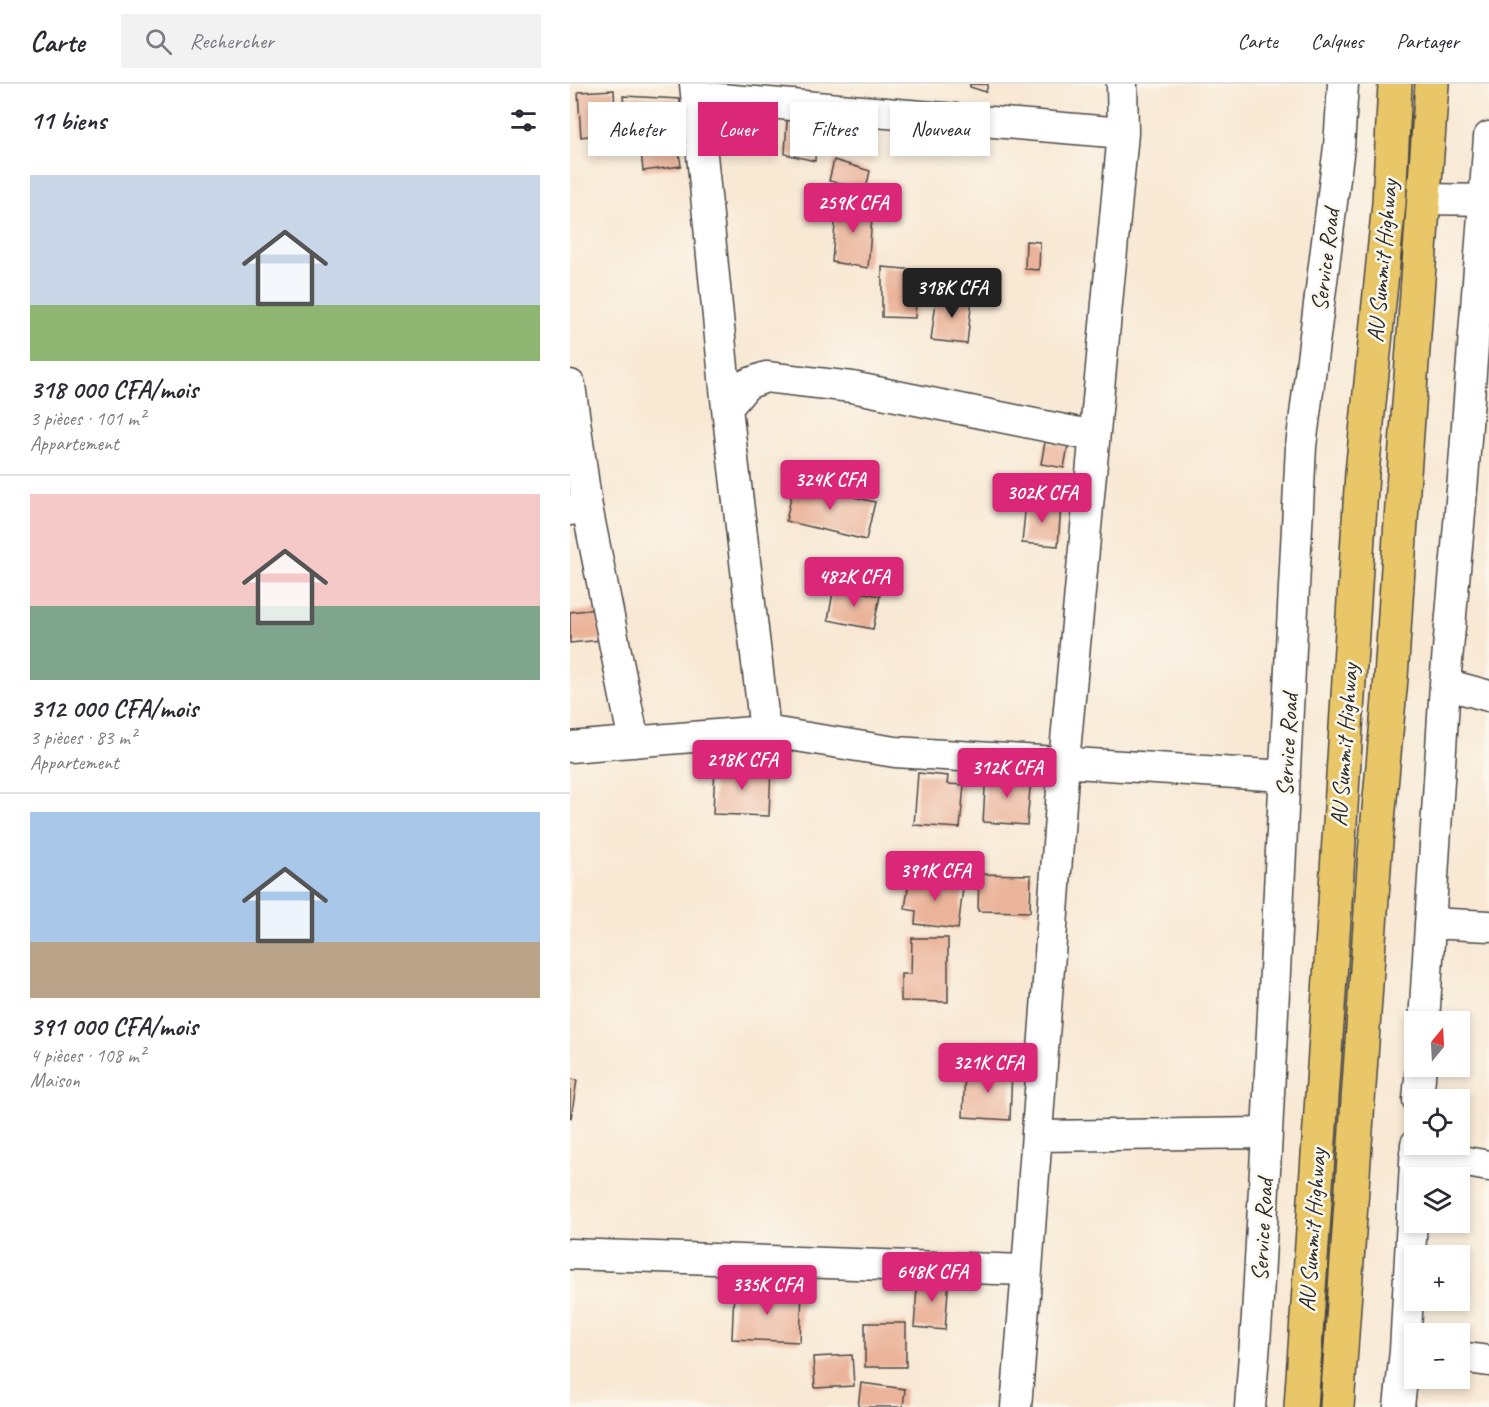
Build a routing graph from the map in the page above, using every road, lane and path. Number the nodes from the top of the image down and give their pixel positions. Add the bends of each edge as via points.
1 (1122, 84) edge
2 (1343, 84) edge
3 (1395, 84) edge
4 (1432, 84) edge
5 (696, 91) edge
6 (1123, 133) junction
7 (1489, 137) edge
8 (1424, 199) junction
9 (1487, 200) edge
10 (570, 385) edge
11 (727, 408) junction
12 (1095, 436) junction
13 (1476, 478) edge
14 (579, 509) edge
15 (1445, 684) junction
16 (1489, 696) edge
17 (765, 731) junction
18 (634, 742) junction
19 (570, 747) edge
20 (1064, 762) junction
21 (1285, 776) junction
22 (1430, 923) junction
23 (1489, 926) edge
24 (1425, 1011) edge
25 (1268, 1133) junction
26 (1037, 1136) junction
27 (1415, 1155) edge
28 (1441, 1155) edge
29 (1489, 1166) edge
30 (570, 1254) edge
31 (1027, 1270) junction
32 (1411, 1323) edge
33 (1470, 1359) edge
34 (1489, 1361) edge
35 (1404, 1382) edge
36 (1016, 1407) edge
37 (1250, 1407) edge
38 (1301, 1407) edge
39 (1337, 1407) edge
40 (1399, 1407) edge

1 - 6 street
2 - 21 street, Service Road via 1339,147 1301,446
3 - 38 main road, AU Summit Highway via 1389,203 1362,473
4 - 8 main road, AU Summit Highway
5 - 6 street
5 - 11 street
6 - 12 street
7 - 9 street
8 - 9 street
8 - 39 main road, AU Summit Highway
9 - 13 street
10 - 14 street
11 - 12 street via 747,384 766,377 852,387
11 - 17 street
12 - 20 street
13 - 15 street
14 - 18 street
15 - 16 street
15 - 22 street
17 - 18 street
17 - 20 street via 895,752
18 - 19 street
20 - 21 street
20 - 26 street
21 - 25 street, Service Road
22 - 23 street
22 - 24 street
25 - 26 street
25 - 37 street, Service Road
26 - 31 street
27 - 32 street
28 - 29 street
30 - 31 street
31 - 36 street
33 - 34 street
35 - 40 street

